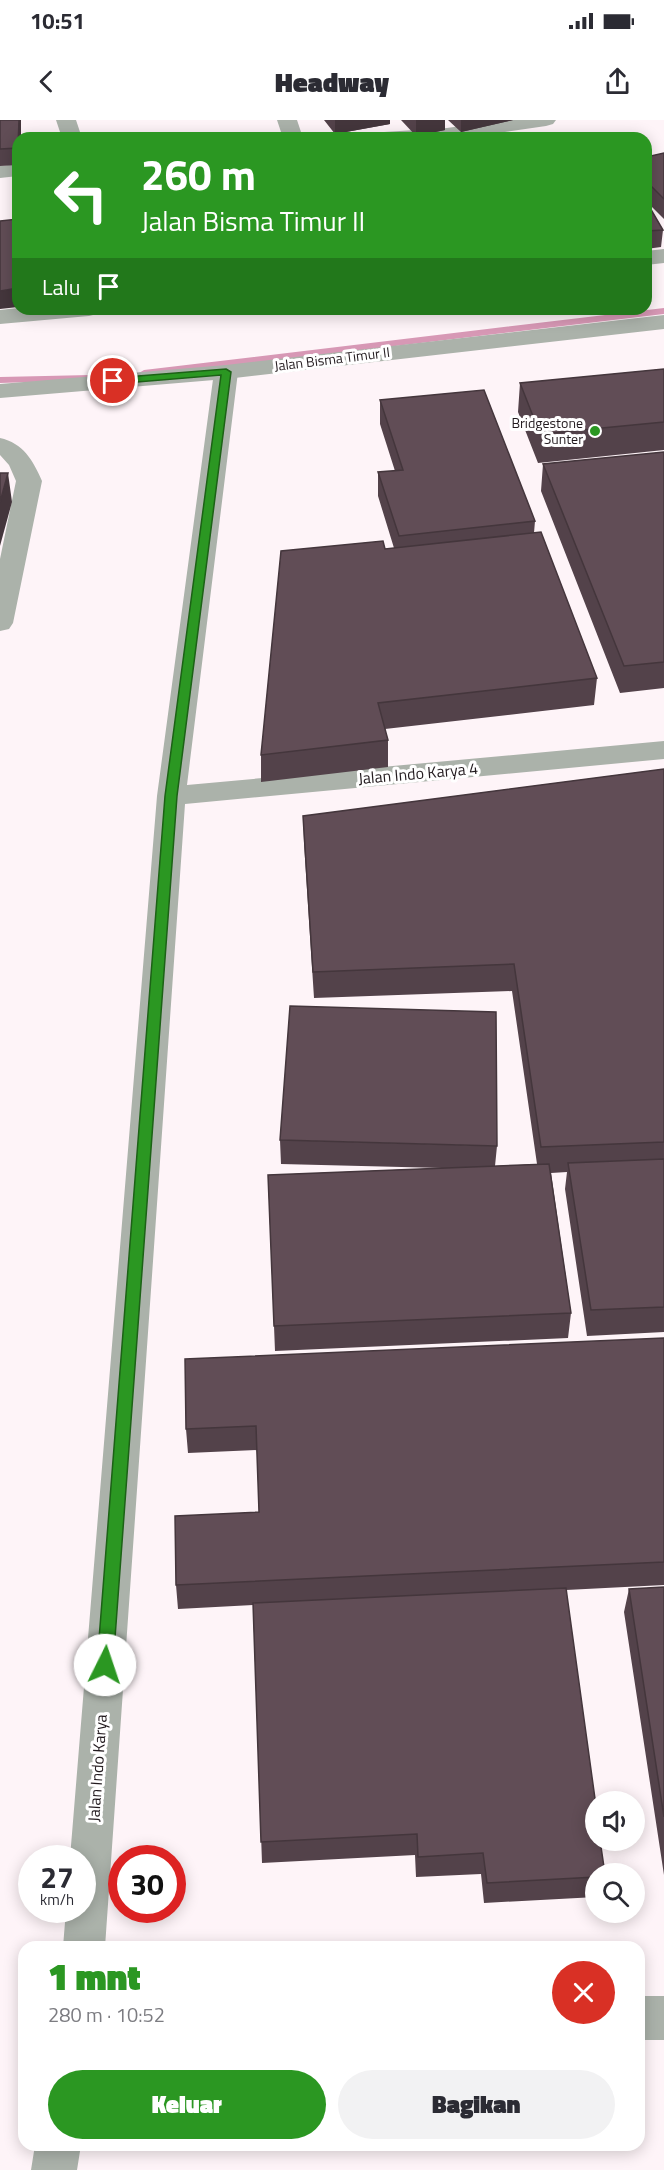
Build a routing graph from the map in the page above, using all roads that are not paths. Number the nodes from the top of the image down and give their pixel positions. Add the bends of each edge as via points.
1 (546, 120) edge
2 (468, 132) edge
3 (22, 315) edge
4 (0, 317) edge
5 (664, 322) edge
6 (226, 372) junction
7 (0, 391) edge
8 (0, 445) edge
9 (0, 623) edge
10 (664, 750) edge
11 (171, 796) junction
12 (84, 1941) edge
13 (645, 2018) edge
14 (664, 2018) edge
15 (57, 2151) edge
16 (54, 2170) edge

1 - 2 street
3 - 4 street
5 - 6 street, Jalan Bisma Timur II
6 - 7 street, Jalan Bisma Timur II
6 - 11 street, Jalan Indo Karya
8 - 9 street via 22,464 29,481
10 - 11 street, Jalan Indo Karya 4
11 - 12 street, Jalan Indo Karya
13 - 14 street
15 - 16 street

